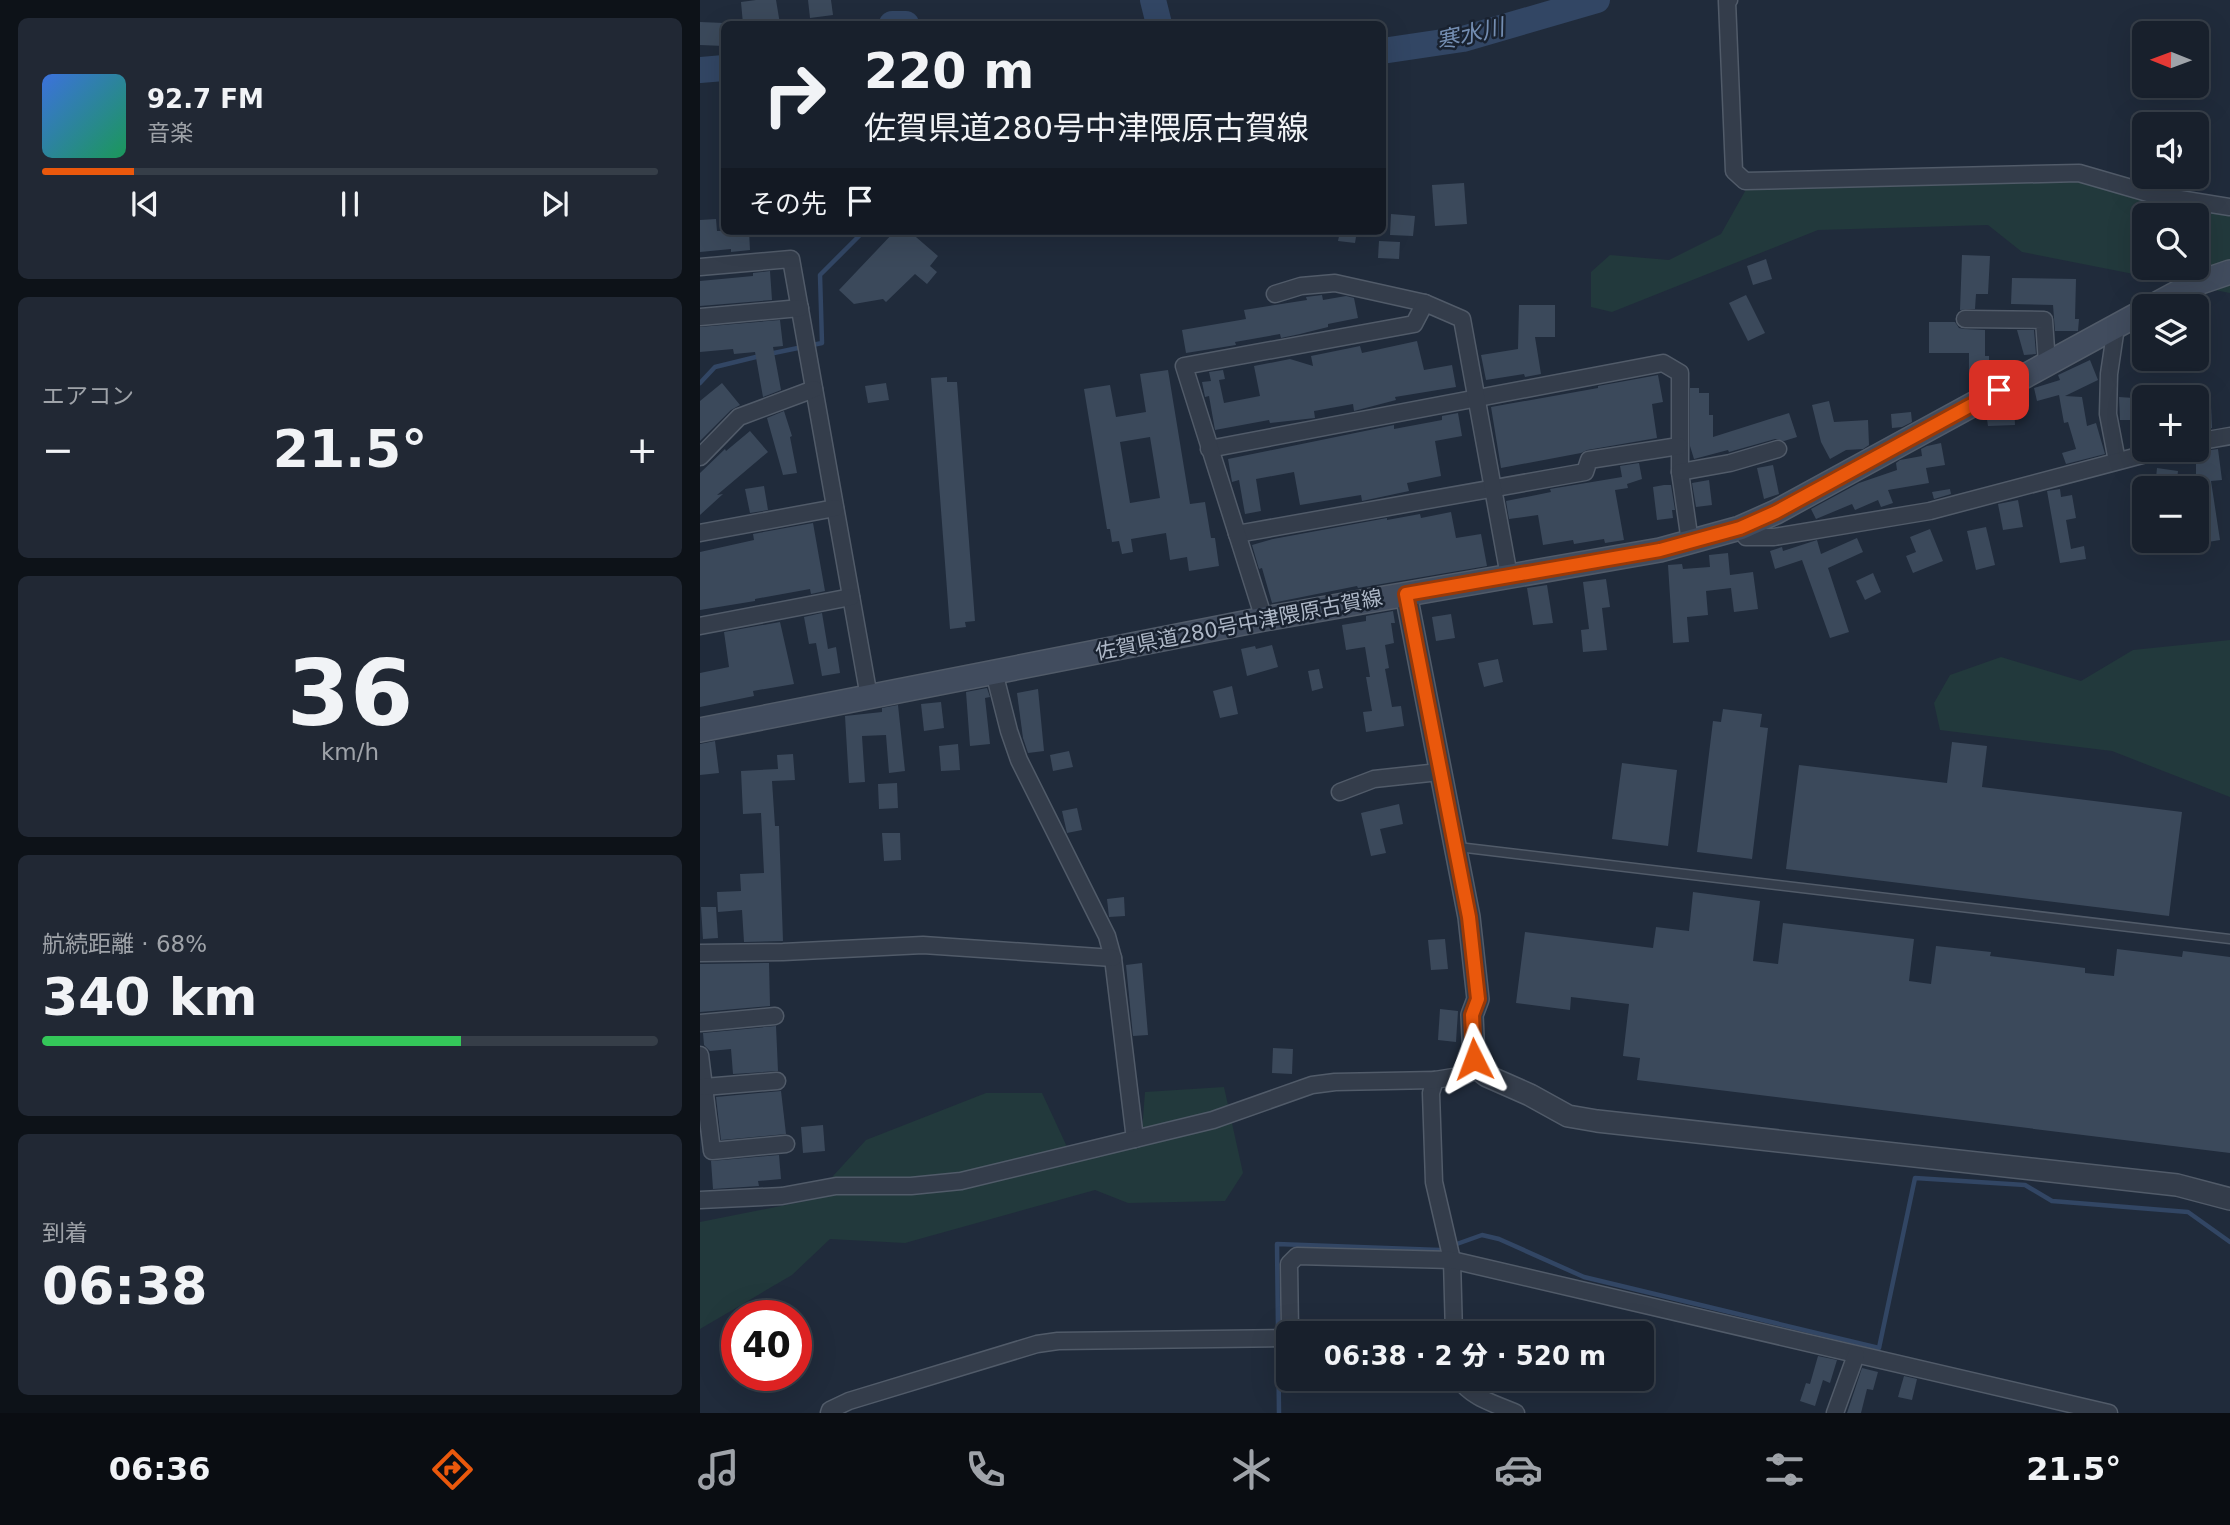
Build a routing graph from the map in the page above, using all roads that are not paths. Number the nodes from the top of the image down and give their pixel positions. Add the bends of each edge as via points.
1 (1729, 0) edge
2 (2230, 207) edge
3 (700, 267) edge
4 (2230, 272) edge
5 (1275, 294) dead end
6 (2175, 294) edge
7 (1425, 303) junction
8 (800, 308) junction
9 (700, 317) edge
10 (2132, 318) edge
11 (1965, 319) dead end
12 (2116, 327) junction
13 (2047, 364) junction
14 (814, 389) junction
15 (1476, 399) junction
16 (2230, 436) edge
17 (2209, 440) edge
18 (1679, 446) junction
19 (1777, 449) dead end
20 (1209, 450) junction
21 (700, 457) edge
22 (2132, 457) edge
23 (2117, 461) junction
24 (1679, 472) junction
25 (1493, 488) junction
26 (835, 508) junction
27 (1740, 528) junction
28 (700, 533) edge
29 (1237, 534) junction
30 (1690, 542) junction
31 (1509, 576) junction
32 (1406, 594) junction
33 (851, 597) junction
34 (1264, 619) junction
35 (700, 626) edge
36 (994, 672) junction
37 (869, 697) junction
38 (700, 730) edge
39 (1439, 772) junction
40 (1340, 792) dead end
41 (1455, 847) junction
42 (2230, 939) edge
43 (700, 953) edge
44 (1113, 958) junction
45 (775, 1016) dead end
46 (700, 1023) edge
47 (700, 1055) edge
48 (1478, 1069) junction
49 (1435, 1080) junction
50 (777, 1081) dead end
51 (704, 1087) junction
52 (1135, 1139) junction
53 (786, 1144) dead end
54 (2230, 1199) edge
55 (700, 1200) edge
56 (1452, 1260) junction
57 (1454, 1321) edge
58 (1856, 1355) junction
59 (1468, 1391) edge
60 (829, 1413) edge
61 (1516, 1413) edge
62 (1835, 1413) edge
63 (2109, 1413) edge

1 - 2 street via 1734,171 1745,181 2079,173 2155,195
3 - 8 street via 791,259
4 - 6 main road
5 - 7 street via 1335,283
7 - 15 street via 1462,319
7 - 20 street via 1414,324 1184,366
8 - 9 street
8 - 14 street
10 - 12 main road, 佐賀県道280号中津隈原古賀線
11 - 13 street via 2045,320
12 - 13 main road, 佐賀県道280号中津隈原古賀線
12 - 23 street via 2108,414
13 - 27 main road, 佐賀県道280号中津隈原古賀線
14 - 21 street via 739,417
14 - 26 street
15 - 18 street via 1663,363 1680,373
15 - 20 street
15 - 25 street
16 - 17 street
18 - 24 street
18 - 25 street via 1589,460 1585,472
19 - 24 street
20 - 29 street
22 - 23 street
23 - 27 street via 1930,511 1857,524 1774,537 1745,537
24 - 30 street
25 - 29 street
25 - 31 street
26 - 28 street
26 - 33 street
27 - 30 main road, 佐賀県道280号中津隈原古賀線
29 - 34 street
30 - 31 main road, 佐賀県道280号中津隈原古賀線
31 - 32 main road, 佐賀県道280号中津隈原古賀線
32 - 34 main road, 佐賀県道280号中津隈原古賀線
32 - 39 street
33 - 35 street
33 - 37 street
34 - 36 main road, 佐賀県道280号中津隈原古賀線
36 - 37 main road, 佐賀県道280号中津隈原古賀線
36 - 44 street via 1019,760 1108,936
37 - 38 main road, 佐賀県道280号中津隈原古賀線
39 - 40 street via 1374,779
39 - 41 street
41 - 42 lane
41 - 48 street via 1478,999 1472,1015
43 - 44 street via 923,945
44 - 52 street
45 - 46 street
47 - 51 street
48 - 49 street
48 - 54 street via 1568,1116 2177,1185
49 - 52 street via 1312,1085 1213,1120
49 - 56 street via 1431,1093 1434,1182
50 - 51 street
51 - 53 street via 712,1151
52 - 55 street via 961,1181 836,1186 782,1196
56 - 57 street
56 - 58 street
56 - 60 street via 1297,1256 1289,1264 1290,1331 1278,1338 1058,1341 863,1397
58 - 62 street
58 - 63 street
59 - 61 street

